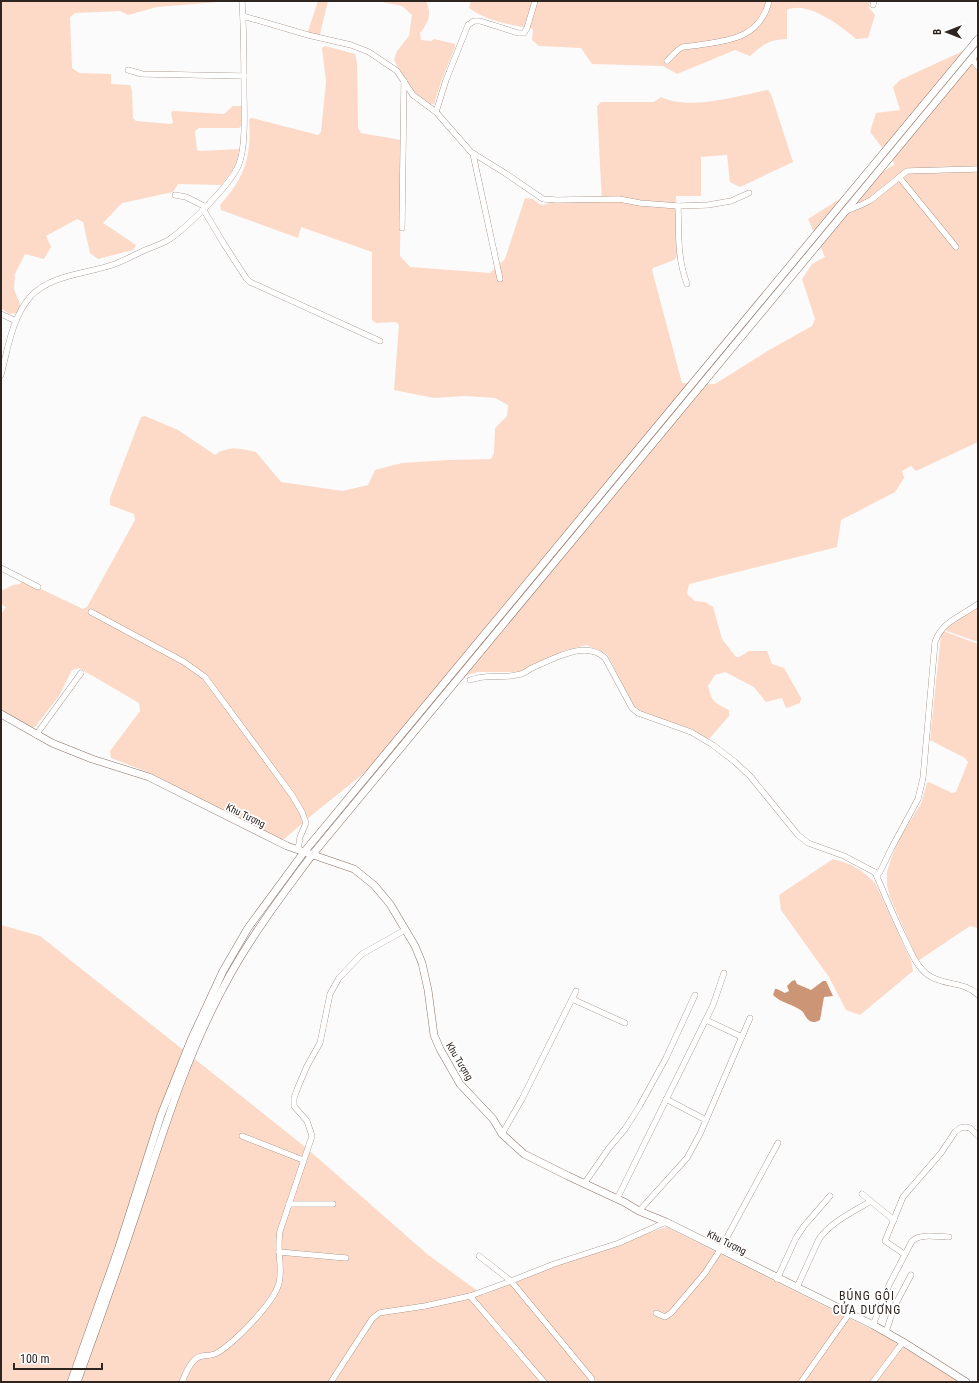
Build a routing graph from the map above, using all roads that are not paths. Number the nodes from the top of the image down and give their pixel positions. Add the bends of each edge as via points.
1 (242, 1) edge
2 (535, 1) edge
3 (769, 1) edge
4 (243, 16) junction
5 (978, 39) edge
6 (978, 51) edge
7 (972, 59) junction
8 (667, 61) dead end
9 (978, 67) edge
10 (128, 70) dead end
11 (244, 76) junction
12 (404, 81) junction
13 (436, 112) junction
14 (474, 154) junction
15 (978, 169) edge
16 (899, 177) junction
17 (749, 193) dead end
18 (174, 195) dead end
19 (678, 206) junction
20 (204, 208) junction
21 (846, 211) junction
22 (402, 228) dead end
23 (956, 247) dead end
24 (500, 278) dead end
25 (687, 284) dead end
26 (1, 314) edge
27 (16, 321) junction
28 (380, 341) dead end
29 (1, 375) edge
30 (1, 568) edge
31 (38, 587) dead end
32 (978, 604) edge
33 (91, 612) dead end
34 (81, 673) dead end
35 (470, 680) dead end
36 (1, 714) edge
37 (36, 735) junction
38 (301, 851) junction
39 (312, 855) junction
40 (875, 872) junction
41 (405, 930) junction
42 (724, 973) dead end
43 (576, 990) dead end
44 (695, 995) dead end
45 (978, 995) edge
46 (572, 999) junction
47 (750, 1018) dead end
48 (706, 1020) junction
49 (625, 1023) dead end
50 (742, 1037) junction
51 (666, 1099) junction
52 (706, 1120) junction
53 (502, 1134) junction
54 (242, 1136) dead end
55 (978, 1136) edge
56 (778, 1143) dead end
57 (304, 1160) junction
58 (584, 1184) junction
59 (862, 1194) dead end
60 (830, 1196) dead end
61 (617, 1198) junction
62 (870, 1201) junction
63 (289, 1204) junction
64 (333, 1204) dead end
65 (639, 1211) junction
66 (894, 1220) junction
67 (666, 1222) junction
68 (949, 1237) dead end
69 (720, 1250) junction
70 (279, 1252) junction
71 (904, 1254) junction
72 (479, 1256) dead end
73 (346, 1258) dead end
74 (911, 1275) dead end
75 (777, 1279) junction
76 (511, 1282) junction
77 (796, 1288) junction
78 (470, 1296) junction
79 (656, 1313) dead end
80 (849, 1314) junction
81 (873, 1325) junction
82 (886, 1332) junction
83 (903, 1342) junction
84 (70, 1382) edge
85 (77, 1382) edge
86 (182, 1382) edge
87 (331, 1382) edge
88 (544, 1382) edge
89 (592, 1382) edge
90 (801, 1382) edge
91 (873, 1382) edge
92 (966, 1382) edge

1 - 4 street
2 - 13 street via 524,33 480,21 468,25
3 - 8 street via 759,22 750,31 735,39 682,48
4 - 11 street
4 - 12 street via 362,48 393,67
5 - 38 main road
6 - 7 main road
7 - 9 street
7 - 21 main road
10 - 11 street via 142,74
11 - 20 street via 244,121 239,164 231,178
12 - 13 street via 417,99
12 - 22 street
13 - 14 street
14 - 19 street via 543,199 619,199 640,204
14 - 24 street
15 - 16 street via 912,170
16 - 21 street via 871,200
16 - 23 street
17 - 19 street via 731,201
18 - 20 street via 186,197
19 - 25 street via 679,252
20 - 27 street via 169,239 115,264 78,273 43,286 31,296
20 - 28 street via 224,244 250,282
21 - 39 main road
26 - 27 street
27 - 29 street
30 - 31 street
32 - 40 street via 950,621 937,636 923,778 918,799 880,872
33 - 38 street via 184,662 205,677 302,812 306,823 300,837
34 - 37 street
35 - 40 street via 488,675 516,676 576,651 592,650 600,653 632,708 638,713 691,732 713,745 750,776 791,827 808,843 844,856
36 - 37 main road, Khu Tượng
37 - 38 main road, Khu Tượng via 92,759 149,777
38 - 39 main road, Khu Tượng
38 - 84 main road via 248,928 223,971 191,1040 161,1115 118,1250
39 - 41 main road, Khu Tượng via 354,869 374,885 390,904
39 - 85 main road via 255,933 197,1042 167,1119
40 - 45 street via 916,963 928,976 970,988
41 - 53 main road, Khu Tượng via 422,963 437,1043 460,1084 493,1119
41 - 57 street via 362,954 339,978 330,994 320,1043 294,1098 294,1106 307,1121 312,1136
42 - 48 street
43 - 46 street
44 - 58 street via 666,1058 639,1107
46 - 49 street
46 - 53 street via 522,1100
47 - 50 street
48 - 50 street
48 - 51 street
50 - 52 street
51 - 52 street
51 - 61 street
52 - 65 street via 687,1158
53 - 58 main road, Khu Tượng via 524,1154
54 - 57 street
55 - 66 street via 970,1128 965,1127 954,1132 941,1153 903,1197
56 - 69 street
57 - 63 street
58 - 61 main road, Khu Tượng
59 - 62 street
60 - 75 street via 796,1238
61 - 65 main road, Khu Tượng
62 - 66 street
62 - 77 street via 823,1234
63 - 64 street
63 - 70 street via 280,1231
65 - 67 main road, Khu Tượng
66 - 71 street via 885,1241
67 - 69 main road, Khu Tượng
67 - 76 street via 619,1243 554,1264
68 - 71 street via 920,1236 912,1241
69 - 75 main road, Khu Tượng
69 - 79 street via 705,1273 671,1313 665,1317
70 - 73 street
70 - 86 street via 279,1283 270,1301 243,1331 218,1353 195,1360
71 - 81 street
72 - 76 street
74 - 82 street via 894,1307
75 - 77 main road, Khu Tượng
76 - 78 street
76 - 89 street
77 - 80 main road, Khu Tượng
78 - 87 street via 379,1313 368,1324
78 - 88 street
80 - 81 main road, Khu Tượng
80 - 90 street
81 - 82 main road, Khu Tượng
82 - 83 main road, Khu Tượng
83 - 91 street
83 - 92 main road, Khu Tượng

